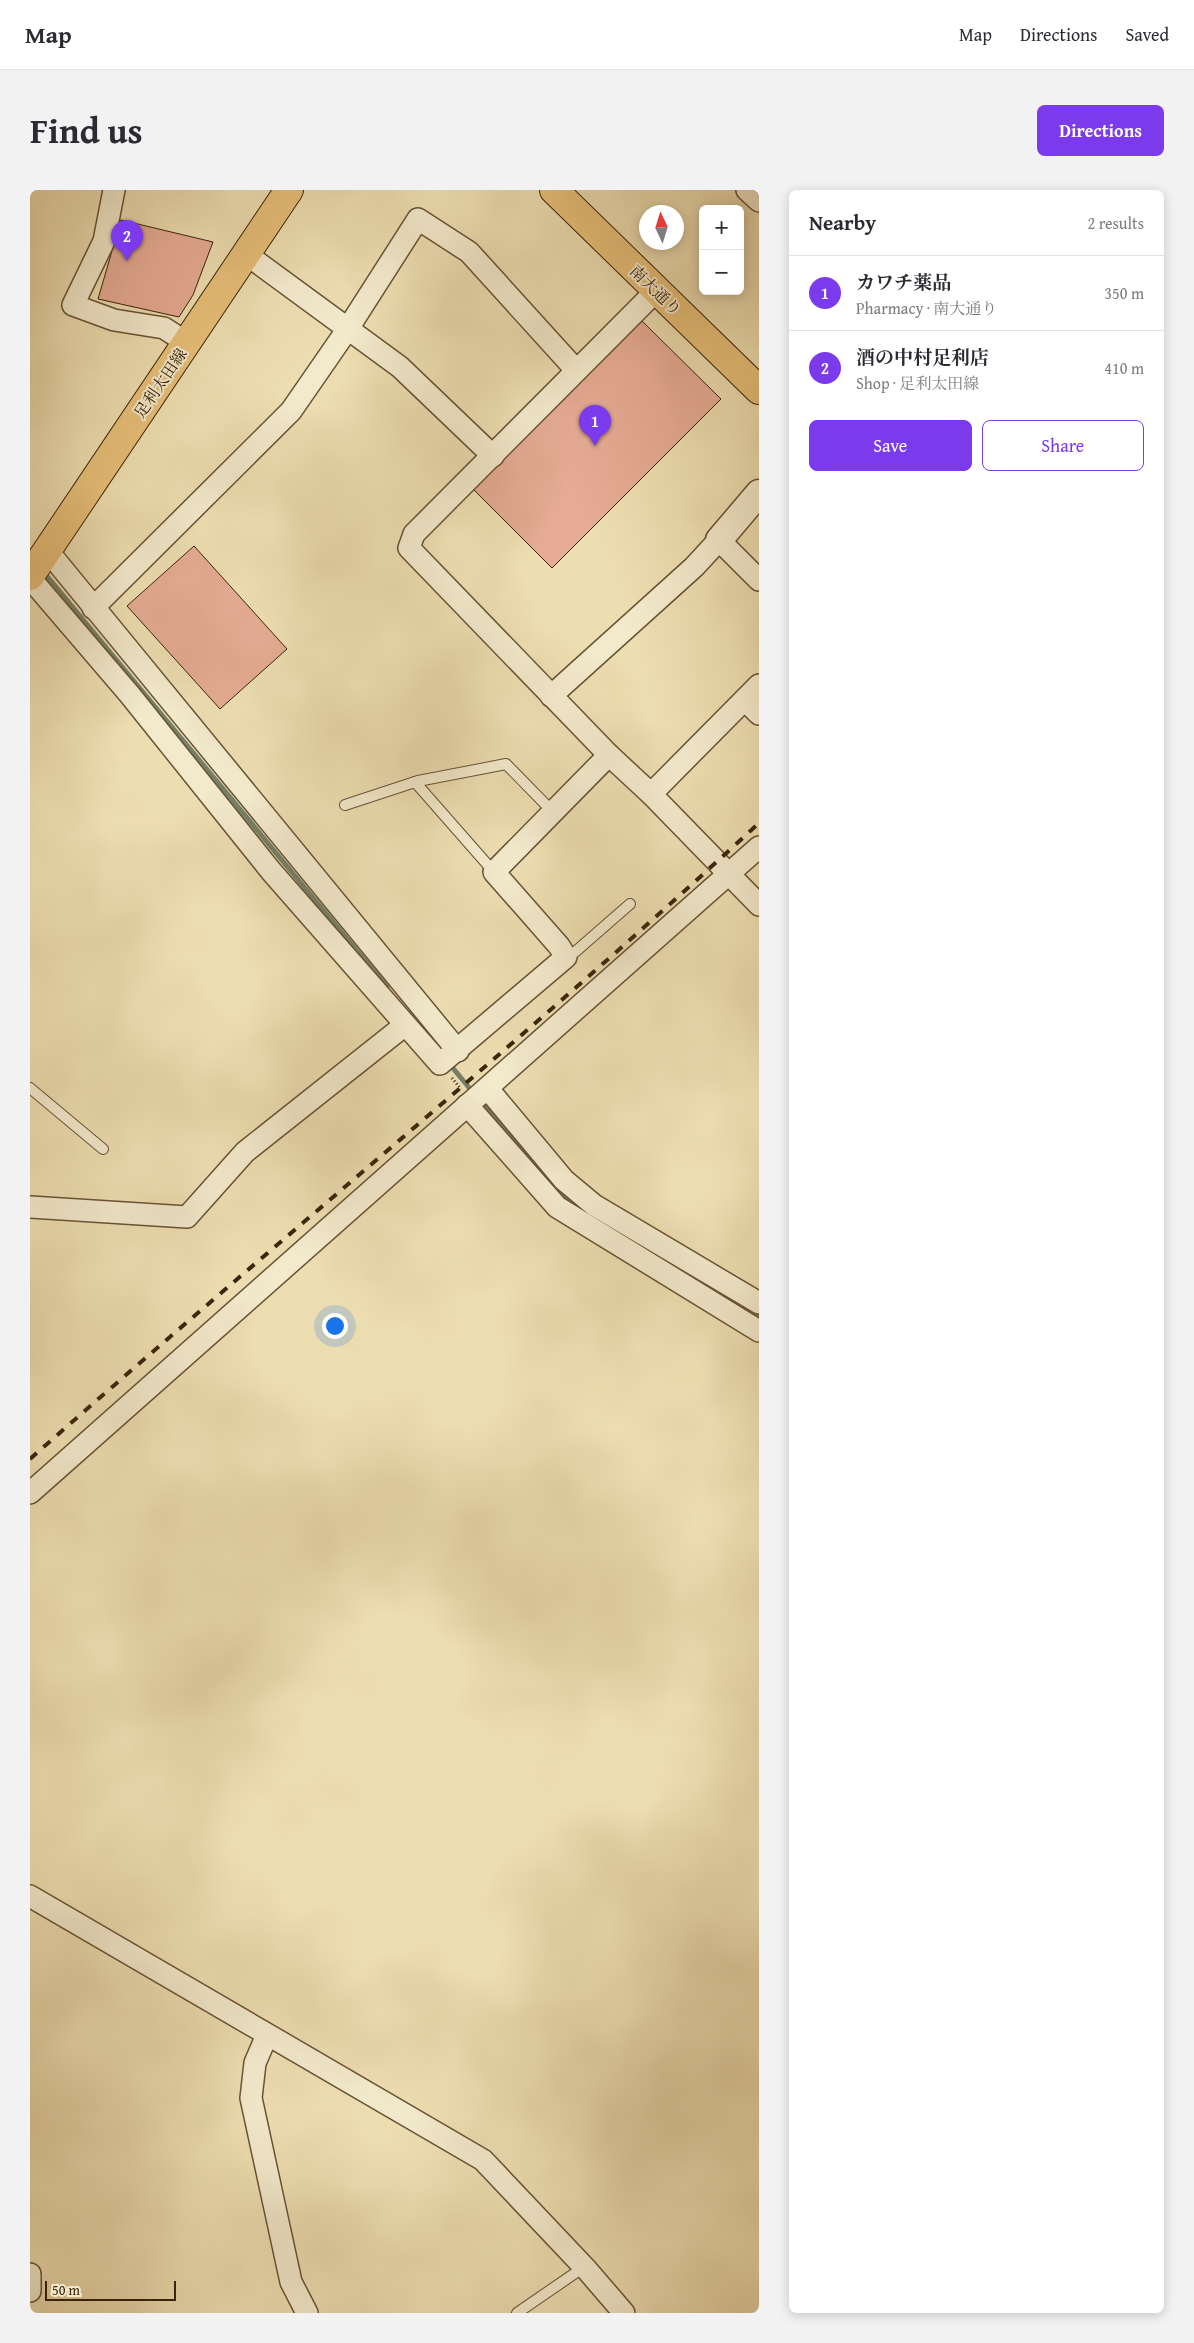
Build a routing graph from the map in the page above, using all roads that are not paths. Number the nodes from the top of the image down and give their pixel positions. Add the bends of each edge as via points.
1 (114, 190) edge
2 (289, 190) edge
3 (747, 190) edge
4 (566, 194) edge
5 (759, 202) edge
6 (246, 254) junction
7 (656, 291) junction
8 (347, 330) junction
9 (187, 343) junction
10 (576, 370) junction
11 (759, 390) edge
12 (493, 456) junction
13 (759, 493) edge
14 (719, 540) junction
15 (47, 550) junction
16 (30, 577) edge
17 (759, 580) edge
18 (93, 608) junction
19 (551, 696) junction
20 (754, 699) edge
21 (609, 755) junction
22 (415, 782) junction
23 (651, 794) junction
24 (345, 805) dead end
25 (553, 812) junction
26 (759, 847) edge
27 (494, 872) junction
28 (728, 875) junction
29 (630, 904) dead end
30 (759, 905) edge
31 (566, 957) junction
32 (405, 1025) junction
33 (458, 1051) junction
34 (30, 1088) edge
35 (488, 1089) junction
36 (465, 1098) junction
37 (103, 1149) dead end
38 (30, 1207) edge
39 (759, 1303) edge
40 (759, 1331) edge
41 (30, 1493) edge
42 (30, 1896) edge
43 (267, 2035) junction
44 (584, 2267) junction
45 (30, 2274) edge
46 (30, 2291) edge
47 (307, 2313) edge
48 (517, 2313) edge
49 (624, 2313) edge

1 - 9 street via 104,241 73,305 114,320 164,328
2 - 6 main road, 足利太田線
3 - 5 street
4 - 7 main road, 南大通り
6 - 8 street
6 - 9 main road, 足利太田線
7 - 10 street
7 - 11 main road, 南大通り
8 - 10 street via 418,219 469,252
8 - 12 street via 400,367
8 - 18 street via 291,411
9 - 15 main road, 足利太田線
10 - 12 street
12 - 19 street via 414,534 409,548
13 - 14 street
14 - 17 street
14 - 19 street via 694,568
15 - 16 main road, 足利太田線
15 - 18 street
16 - 32 street via 130,695 270,871
18 - 33 street
19 - 21 street
20 - 23 street
21 - 23 street
21 - 25 street
22 - 24 lane
22 - 25 lane via 506,764
22 - 27 lane
23 - 28 street
25 - 27 street
26 - 28 street
27 - 31 street
28 - 30 street
28 - 35 street
29 - 31 lane
31 - 33 street
32 - 33 street via 440,1064
32 - 38 street via 245,1152 187,1217
34 - 37 lane
35 - 36 street
35 - 39 street via 564,1180 594,1205
36 - 40 street via 557,1207
36 - 41 street
42 - 43 street
43 - 44 street via 483,2160
43 - 47 street via 255,2064 251,2098 292,2282
44 - 48 lane
44 - 49 street
45 - 46 street

